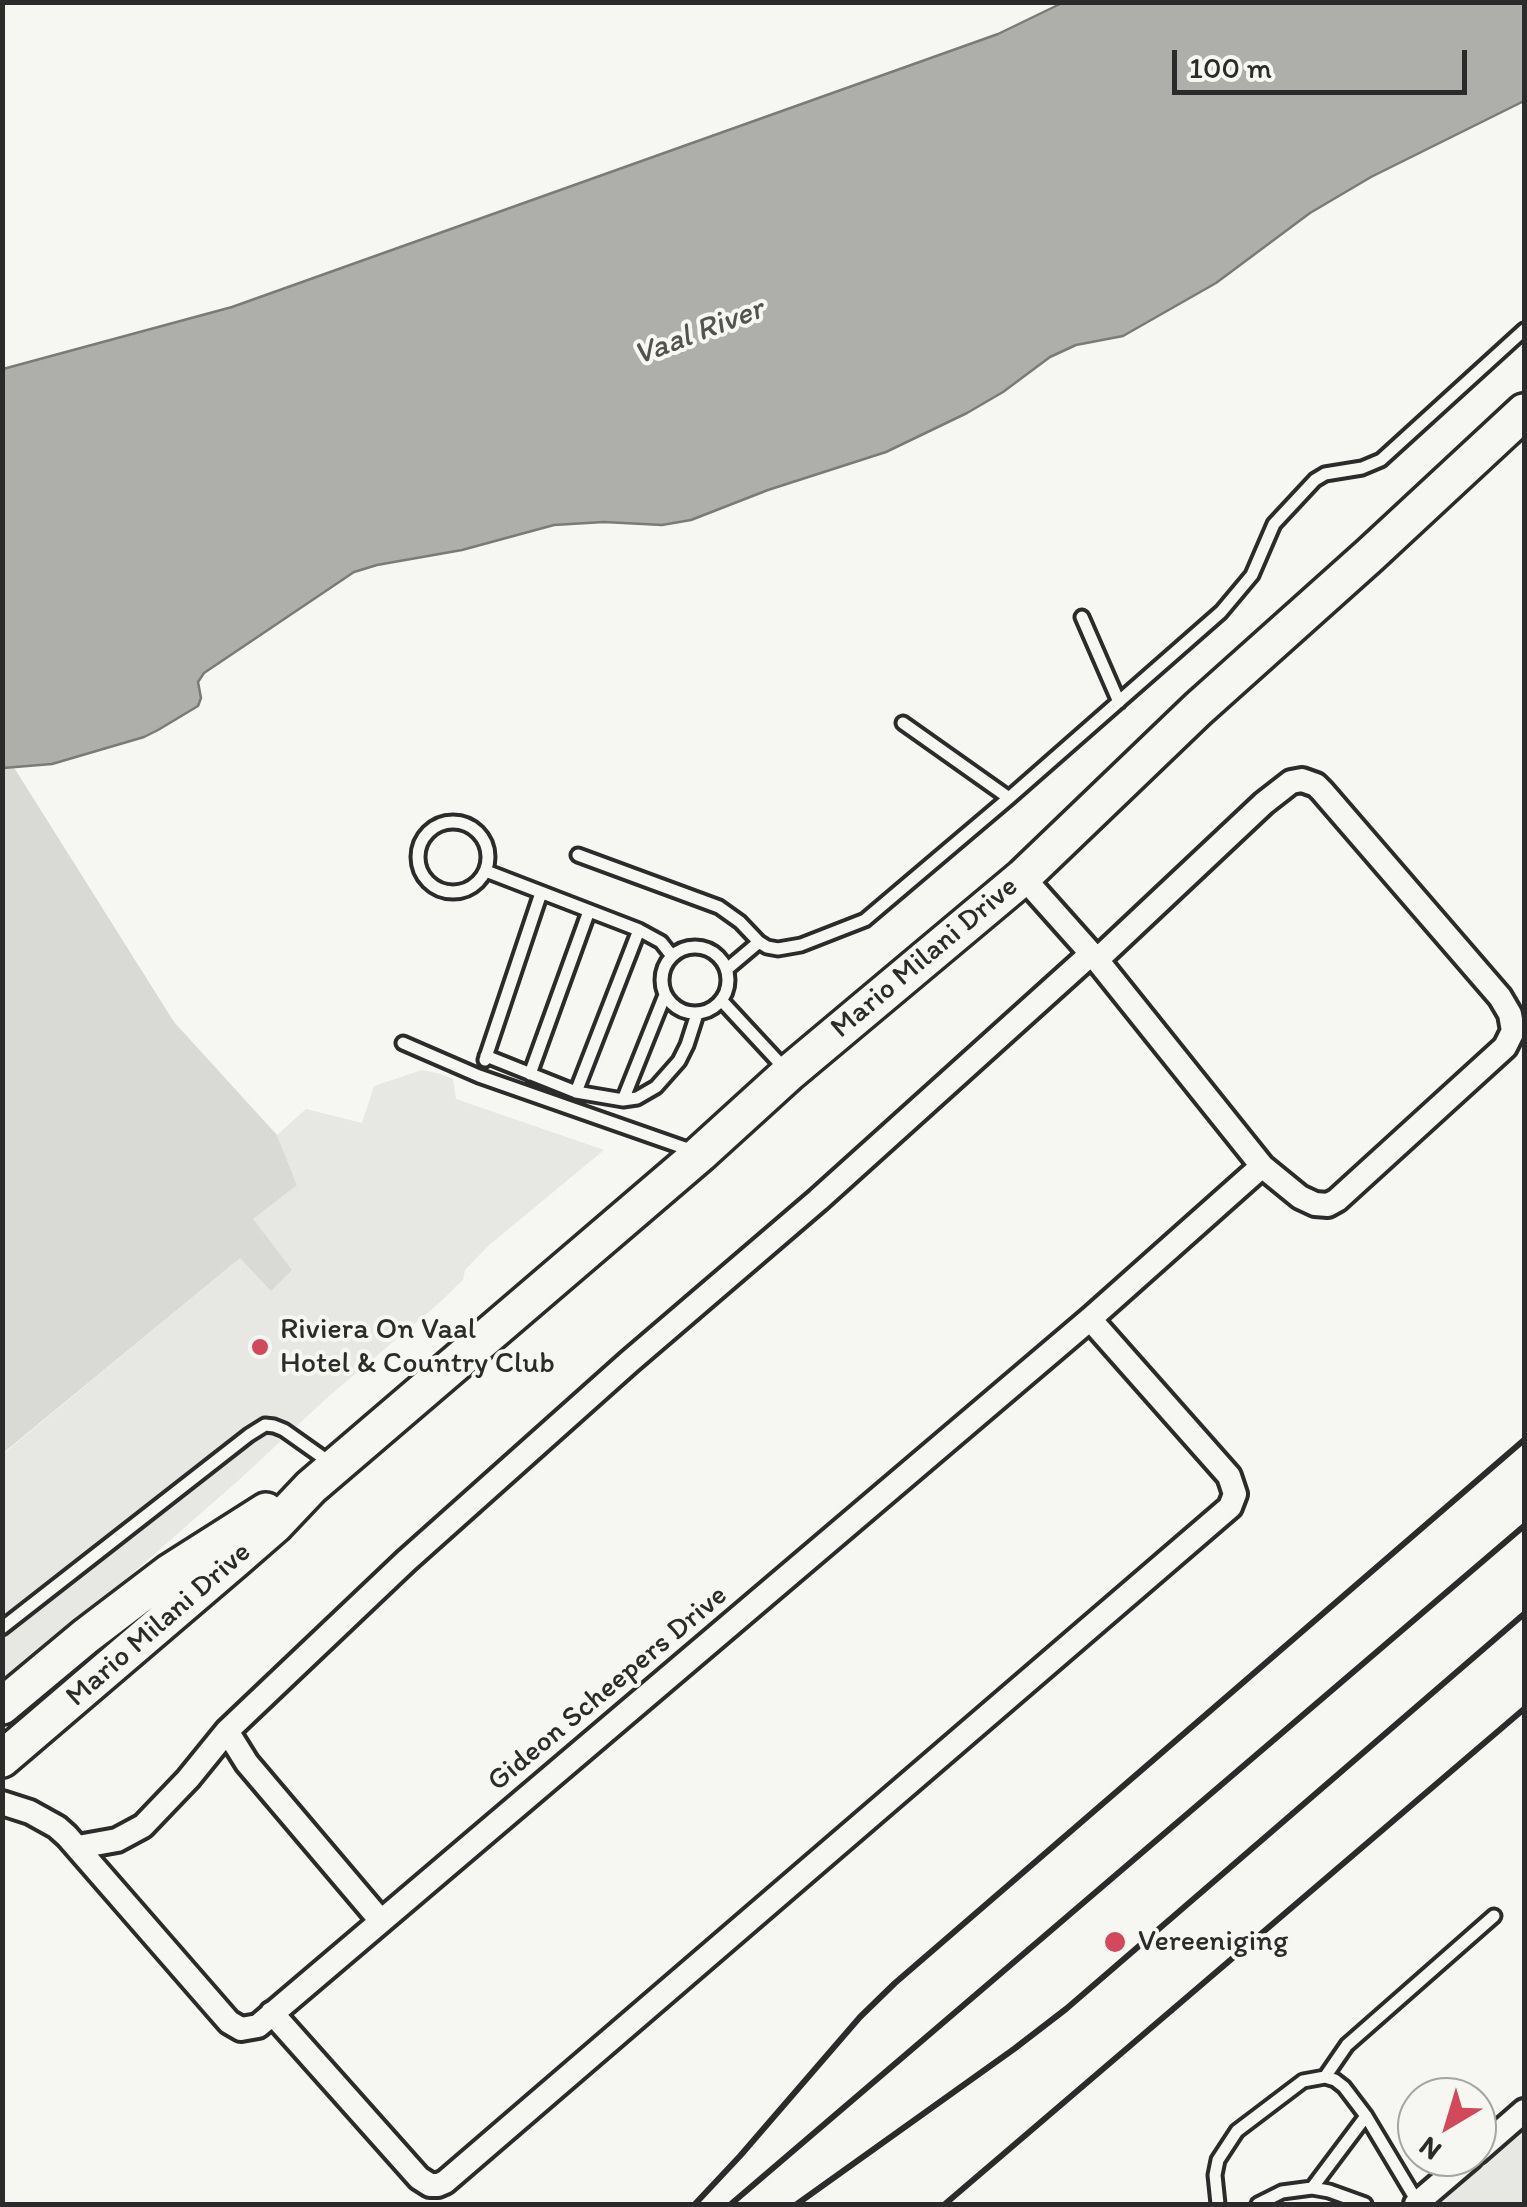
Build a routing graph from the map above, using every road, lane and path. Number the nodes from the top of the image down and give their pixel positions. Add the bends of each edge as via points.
1 (1524, 330) edge
2 (1524, 412) edge
3 (1082, 617) dead end
4 (1119, 702) junction
5 (903, 723) dead end
6 (1009, 798) junction
7 (578, 856) dead end
8 (486, 871) junction
9 (1023, 876) junction
10 (542, 894) junction
11 (589, 911) junction
12 (639, 930) junction
13 (759, 942) junction
14 (672, 956) junction
15 (1094, 957) junction
16 (726, 969) junction
17 (665, 995) junction
18 (722, 1001) junction
19 (697, 1014) junction
20 (403, 1043) dead end
21 (486, 1056) junction
22 (789, 1073) junction
23 (530, 1074) junction
24 (479, 1076) junction
25 (576, 1092) junction
26 (623, 1100) junction
27 (700, 1154) junction
28 (1262, 1166) junction
29 (1090, 1319) junction
30 (323, 1477) junction
31 (2, 1628) edge
32 (59, 1659) junction
33 (86, 1690) junction
34 (2, 1706) edge
35 (227, 1732) junction
36 (2, 1759) edge
37 (2, 1803) edge
38 (78, 1846) junction
39 (1494, 1916) dead end
40 (382, 1921) junction
41 (272, 2013) junction
42 (1325, 2077) junction
43 (1524, 2111) edge
44 (1366, 2116) junction
45 (1497, 2135) edge
46 (1448, 2177) edge
47 (1312, 2188) junction
48 (1218, 2204) edge
49 (1258, 2204) edge
50 (1365, 2204) edge
51 (1417, 2204) edge

1 - 4 lane via 1381,460 1315,480 1274,524 1240,591
2 - 9 main road, Mario Milani Drive
3 - 4 lane
4 - 6 lane
5 - 6 lane
6 - 13 lane via 865,920 801,945 778,949
7 - 13 lane via 718,907
8 - 8 lane via 470,889 434,887 420,868 425,835 444,822 466,824 484,838
8 - 10 lane
9 - 15 street
9 - 22 main road, Mario Milani Drive
10 - 11 lane
10 - 21 lane
11 - 12 lane
11 - 23 lane
12 - 14 lane
12 - 25 lane
13 - 16 lane
14 - 16 lane via 702,948
14 - 17 lane via 662,975
15 - 28 street
15 - 28 street via 1286,784 1302,780 1322,791 1504,1002 1513,1025 1505,1047 1337,1200 1323,1206 1304,1199
15 - 35 street via 406,1561
16 - 18 lane
17 - 19 lane
17 - 26 lane
18 - 19 lane
18 - 22 lane
19 - 26 lane via 671,1071 644,1096
20 - 24 lane
21 - 23 lane
21 - 24 lane
22 - 27 main road, Mario Milani Drive
23 - 25 lane
24 - 27 lane
25 - 26 lane
27 - 30 main road, Mario Milani Drive
28 - 29 street, Gideon Scheepers Drive
29 - 40 street, Gideon Scheepers Drive
29 - 41 street via 1229,1476 1235,1494 1230,1507 445,2182 430,2185 418,2178
30 - 31 lane via 284,1430 265,1425
30 - 32 main road, Mario Milani Drive via 170,1572
30 - 33 main road, Mario Milani Drive
32 - 33 main road
32 - 34 main road, Mario Milani Drive
33 - 36 main road, Mario Milani Drive
35 - 38 street via 134,1832
35 - 40 street
37 - 38 street, Gideon Scheepers Drive via 49,1822
38 - 41 street, Gideon Scheepers Drive via 229,2022 253,2028
39 - 42 lane via 1348,2046
40 - 41 street, Gideon Scheepers Drive
42 - 44 lane via 1344,2087
42 - 48 lane via 1303,2080 1237,2130 1218,2160
43 - 45 street
44 - 47 lane
44 - 51 lane
46 - 51 street
47 - 49 lane
47 - 50 lane

